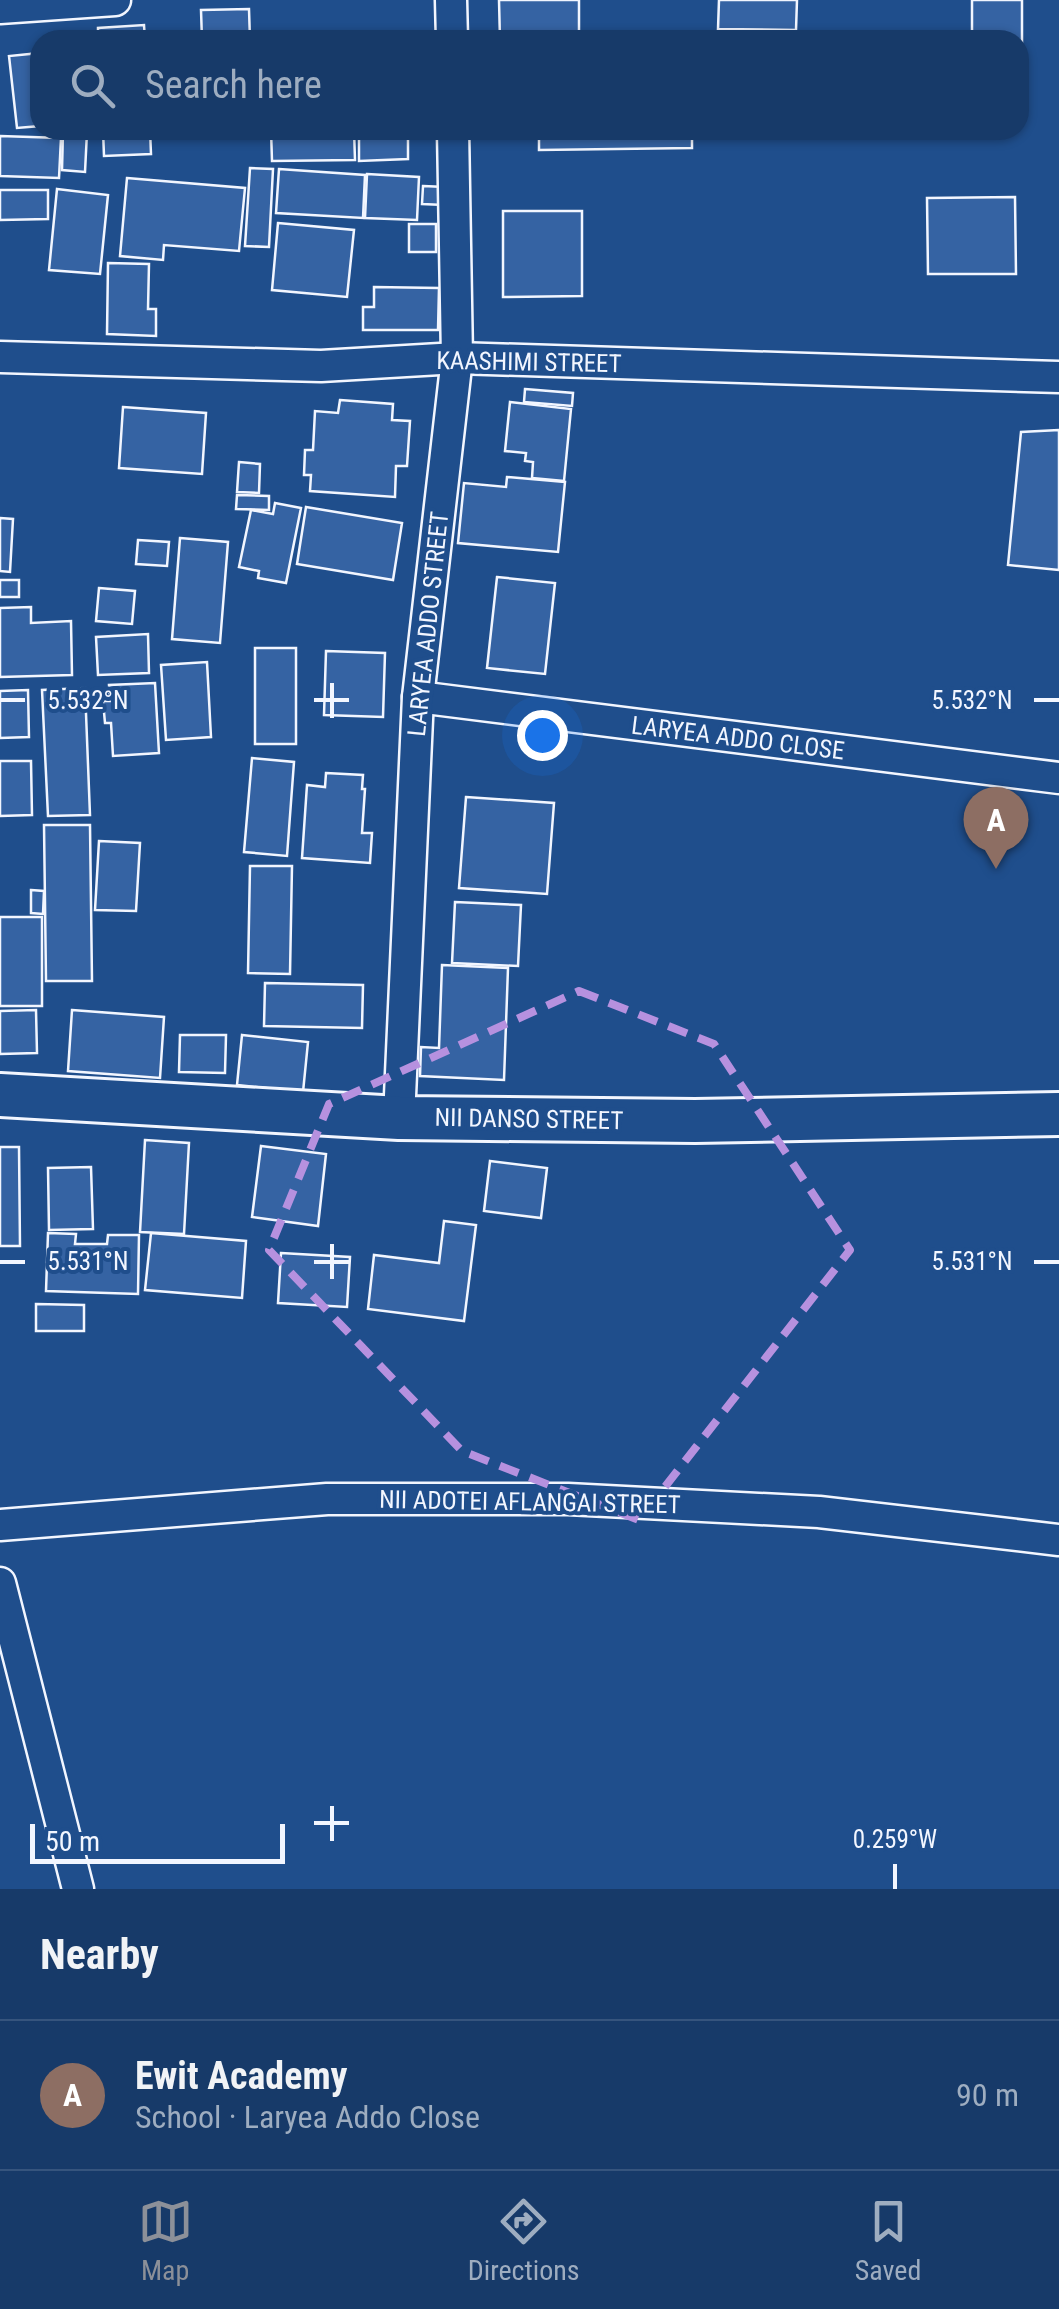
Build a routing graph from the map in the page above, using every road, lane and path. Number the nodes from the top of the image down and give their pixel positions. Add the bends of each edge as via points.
1 (114, 0) edge
2 (451, 0) edge
3 (0, 8) edge
4 (452, 30) edge
5 (453, 140) edge
6 (0, 357) edge
7 (457, 358) junction
8 (1059, 376) edge
9 (418, 697) junction
10 (1059, 778) edge
11 (0, 1095) edge
12 (1059, 1114) edge
13 (399, 1118) junction
14 (0, 1525) edge
15 (1059, 1540) edge
16 (2, 1600) edge
17 (78, 1889) edge

1 - 3 street
2 - 4 street
5 - 7 street, LARYEA ADDO STREET
6 - 7 street, KAASHIMI STREET via 321,366
7 - 8 street, KAASHIMI STREET
7 - 9 street, LARYEA ADDO STREET
9 - 10 street, LARYEA ADDO CLOSE
9 - 13 street, LARYEA ADDO STREET
11 - 13 street, NII DANSO STREET
12 - 13 street, NII DANSO STREET
14 - 15 street, NII ADOTEI AFLANGAI STREET via 327,1499 568,1499 819,1512
16 - 17 street

